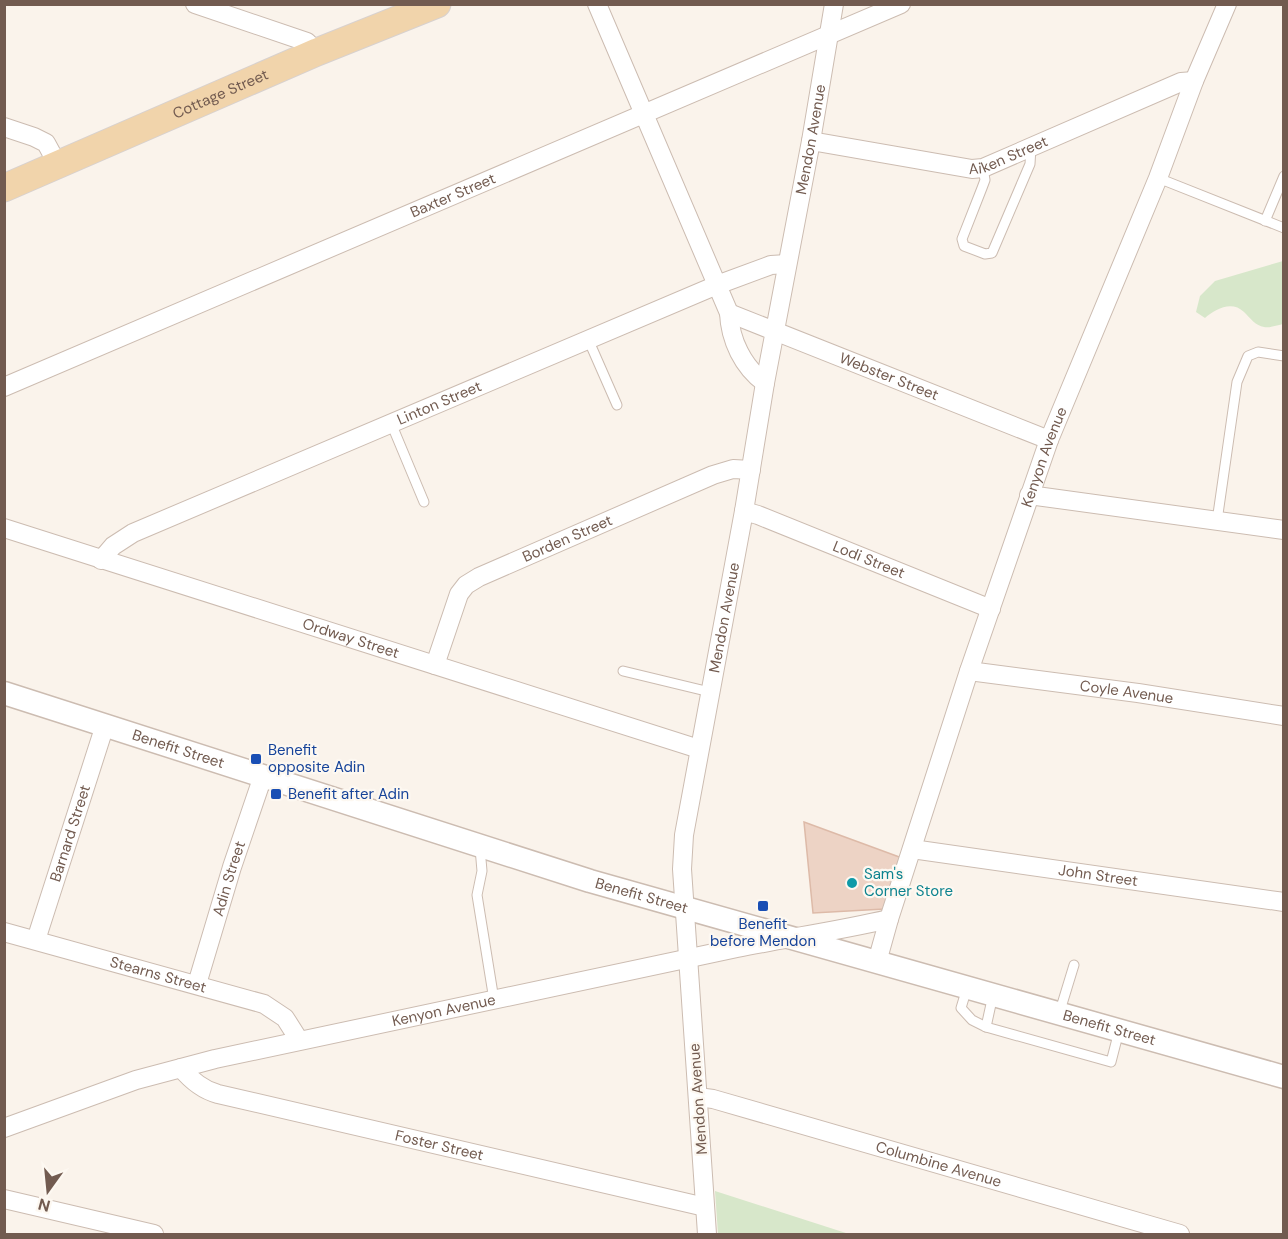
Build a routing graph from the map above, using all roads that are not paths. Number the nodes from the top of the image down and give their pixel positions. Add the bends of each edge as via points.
1 (195, 4) edge
2 (437, 4) edge
3 (597, 4) edge
4 (834, 4) edge
5 (901, 4) edge
6 (1227, 4) edge
7 (830, 35) junction
8 (317, 52) junction
9 (1194, 81) junction
10 (645, 115) junction
11 (4, 127) edge
12 (811, 141) junction
13 (1031, 147) junction
14 (58, 165) junction
15 (983, 168) junction
16 (1284, 176) edge
17 (1158, 178) junction
18 (4, 188) edge
19 (1264, 221) junction
20 (1284, 228) edge
21 (787, 264) junction
22 (717, 285) junction
23 (729, 313) junction
24 (774, 331) junction
25 (588, 339) junction
26 (1284, 356) edge
27 (765, 383) junction
28 (4, 387) edge
29 (617, 405) dead end
30 (391, 423) junction
31 (1049, 440) junction
32 (751, 470) junction
33 (1029, 495) junction
34 (424, 502) dead end
35 (744, 511) junction
36 (1217, 521) junction
37 (4, 528) edge
38 (1284, 530) edge
39 (101, 560) junction
40 (991, 609) junction
41 (435, 665) junction
42 (623, 671) dead end
43 (969, 671) junction
44 (710, 692) junction
45 (4, 693) edge
46 (1284, 716) edge
47 (105, 725) junction
48 (699, 749) junction
49 (263, 776) junction
50 (480, 846) junction
51 (912, 849) junction
52 (1284, 902) edge
53 (686, 909) junction
54 (889, 919) junction
55 (4, 932) edge
56 (790, 937) junction
57 (36, 940) junction
58 (689, 958) junction
59 (877, 962) junction
60 (1074, 964) dead end
61 (197, 984) junction
62 (967, 988) junction
63 (993, 995) junction
64 (494, 1000) junction
65 (1059, 1014) junction
66 (986, 1027) junction
67 (1119, 1031) junction
68 (299, 1040) junction
69 (181, 1068) junction
70 (1284, 1077) edge
71 (698, 1097) junction
72 (4, 1128) edge
73 (4, 1199) edge
74 (705, 1208) junction
75 (154, 1234) edge
76 (707, 1234) edge
77 (1180, 1234) edge

1 - 8 street via 307,42
2 - 8 main road, Cottage Street
3 - 10 street
4 - 7 street, Mendon Avenue
5 - 7 street, Baxter Street
6 - 9 street, Kenyon Avenue
7 - 10 street, Baxter Street
7 - 12 street, Mendon Avenue
8 - 14 main road, Cottage Street
9 - 13 street, Aiken Street via 1180,82
9 - 17 street, Kenyon Avenue
10 - 22 street
10 - 28 street, Baxter Street
11 - 14 street via 46,143
12 - 15 street, Aiken Street
12 - 21 street, Mendon Avenue
13 - 15 street, Aiken Street
13 - 15 lane via 1030,164 992,253 986,254 964,246 962,238 982,188
14 - 18 main road, Cottage Street
16 - 19 lane
17 - 19 lane
17 - 31 street, Kenyon Avenue
19 - 20 lane
21 - 22 street, Linton Street via 771,265
21 - 24 street, Mendon Avenue
22 - 23 street
22 - 25 street, Linton Street
23 - 24 street, Webster Street
23 - 27 street via 738,350 752,374
24 - 27 street, Mendon Avenue
24 - 31 street, Webster Street
25 - 29 lane
25 - 30 street, Linton Street
26 - 36 lane via 1258,352 1248,356 1237,382
27 - 32 street, Mendon Avenue
30 - 34 lane
30 - 39 street, Linton Street via 133,533
31 - 33 street, Kenyon Avenue
32 - 35 street, Mendon Avenue
32 - 41 street, Borden Street via 734,469 713,475 466,585 459,594
33 - 36 street
33 - 40 street, Kenyon Avenue
35 - 40 street, Lodi Street
35 - 44 street, Mendon Avenue
36 - 38 street
37 - 39 street, Ordway Street
39 - 41 street, Ordway Street
40 - 43 street, Kenyon Avenue
41 - 48 street, Ordway Street
42 - 44 lane
43 - 46 street, Coyle Avenue
43 - 51 street, Kenyon Avenue
44 - 48 street, Mendon Avenue
45 - 47 street, Benefit Street
47 - 49 street, Benefit Street
47 - 57 street, Barnard Street
48 - 53 street, Mendon Avenue via 682,852
49 - 50 street, Benefit Street
49 - 61 street, Adin Street
50 - 53 street, Benefit Street
50 - 64 lane via 482,871 477,895
51 - 52 street, John Street
51 - 54 street, Kenyon Avenue
53 - 56 street, Benefit Street
53 - 58 street, Mendon Avenue
54 - 56 street, Kenyon Avenue via 835,932
54 - 59 street, Kenyon Avenue
55 - 57 street, Stearns Street
56 - 58 street, Kenyon Avenue
56 - 59 street, Benefit Street
57 - 61 street, Stearns Street
58 - 64 street, Kenyon Avenue
58 - 71 street, Mendon Avenue
59 - 62 street, Benefit Street
60 - 65 lane
61 - 68 street, Stearns Street via 276,1010
62 - 63 street, Benefit Street
62 - 66 lane via 961,1008
63 - 65 street, Benefit Street
63 - 66 lane
64 - 68 street, Kenyon Avenue
65 - 67 street, Benefit Street
66 - 67 lane via 1111,1062
67 - 70 street, Benefit Street
68 - 69 street, Kenyon Avenue
69 - 72 street, Kenyon Avenue via 136,1080
69 - 74 street, Foster Street via 210,1092
71 - 74 street, Mendon Avenue
71 - 77 street, Columbine Avenue
73 - 75 street
74 - 76 street, Mendon Avenue

